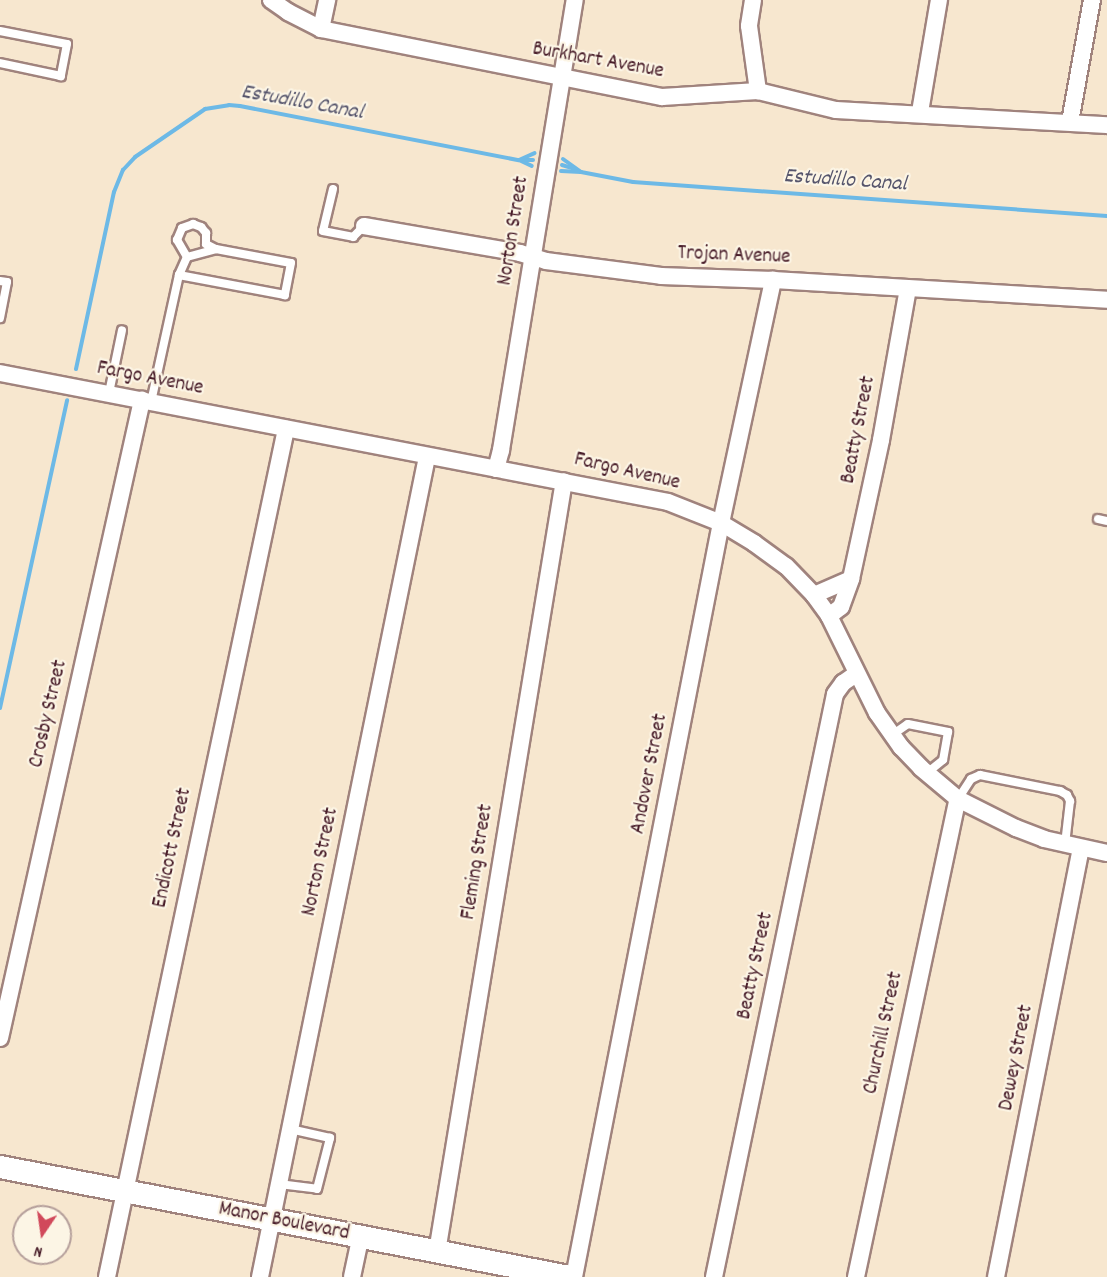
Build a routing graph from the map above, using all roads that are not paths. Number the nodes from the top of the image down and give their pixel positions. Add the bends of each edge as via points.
1 (271, 0) edge
2 (327, 0) edge
3 (575, 0) edge
4 (753, 0) edge
5 (939, 0) edge
6 (1092, 0) edge
7 (321, 29) junction
8 (0, 31) edge
9 (0, 63) edge
10 (562, 78) junction
11 (758, 91) junction
12 (920, 112) junction
13 (1070, 122) junction
14 (1107, 125) edge
15 (333, 189) dead end
16 (364, 226) joint
17 (216, 249) junction
18 (187, 257) junction
19 (533, 258) junction
20 (179, 275) junction
21 (773, 280) junction
22 (4, 282) edge
23 (908, 288) junction
24 (1107, 300) edge
25 (0, 318) edge
26 (122, 330) dead end
27 (0, 373) edge
28 (109, 393) junction
29 (147, 401) junction
30 (285, 429) junction
31 (427, 457) junction
32 (496, 469) junction
33 (564, 481) junction
34 (721, 523) junction
35 (851, 579) junction
36 (814, 595) junction
37 (829, 616) junction
38 (856, 674) junction
39 (892, 735) junction
40 (927, 773) junction
41 (958, 799) junction
42 (1073, 846) junction
43 (1107, 853) edge
44 (0, 1038) edge
45 (290, 1130) junction
46 (0, 1167) edge
47 (279, 1184) junction
48 (124, 1190) junction
49 (271, 1220) junction
50 (360, 1238) junction
51 (437, 1252) junction
52 (541, 1274) edge
53 (107, 1277) edge
54 (260, 1277) edge
55 (352, 1277) edge
56 (569, 1277) edge
57 (574, 1277) edge
58 (714, 1277) edge
59 (856, 1277) edge
60 (996, 1277) edge

1 - 7 street, Burkhart Avenue
2 - 7 street
3 - 10 street, Norton Street
4 - 11 street via 749,26
5 - 12 street
6 - 13 street
7 - 10 street, Burkhart Avenue
8 - 9 lane via 67,44 61,76
10 - 11 street, Burkhart Avenue via 662,97
10 - 19 street, Norton Street
11 - 12 street, Burkhart Avenue via 836,110
12 - 13 street, Burkhart Avenue
13 - 14 street, Burkhart Avenue
15 - 16 lane via 323,231 353,237
16 - 19 street, Trojan Avenue
17 - 18 lane
17 - 18 lane via 206,244 206,233 201,227 186,225 177,240
17 - 20 lane via 291,263 285,295
18 - 20 lane
19 - 21 street, Trojan Avenue via 661,276
19 - 32 street, Norton Street
20 - 29 lane
21 - 23 street, Trojan Avenue
21 - 34 street, Andover Street
22 - 25 lane
23 - 24 street, Trojan Avenue
23 - 35 street, Beatty Street
26 - 28 lane
27 - 28 street, Fargo Avenue
28 - 29 street, Fargo Avenue
29 - 30 street, Fargo Avenue
29 - 44 street, Crosby Street
30 - 31 street, Fargo Avenue
30 - 48 street, Endicott Street
31 - 32 street, Fargo Avenue
31 - 45 street, Norton Street
32 - 33 street, Fargo Avenue
33 - 34 street, Fargo Avenue via 668,502
33 - 51 street, Fleming Street
34 - 36 street, Fargo Avenue via 786,566
34 - 57 street, Andover Street
35 - 36 street
35 - 37 street, Beatty Street via 841,607
36 - 37 street, Fargo Avenue
37 - 38 street, Fargo Avenue
38 - 39 street, Fargo Avenue
38 - 58 street, Beatty Street via 835,694
39 - 40 street, Fargo Avenue
39 - 40 lane via 908,724 948,732 942,760
40 - 41 street, Fargo Avenue
41 - 42 street, Fargo Avenue via 1016,828
41 - 42 lane via 971,779 980,775 1060,791 1070,801
41 - 59 street, Churchill Street
42 - 43 street, Fargo Avenue
42 - 60 street, Dewey Street
45 - 47 street, Norton Street
45 - 47 lane via 330,1138 317,1189
46 - 48 street, Manor Boulevard
47 - 49 street, Norton Street
48 - 49 street, Manor Boulevard
48 - 53 street, Endicott Street
49 - 50 street, Manor Boulevard
49 - 54 street, Norton Street
50 - 51 street, Manor Boulevard
50 - 55 street
51 - 52 street, Manor Boulevard
52 - 56 street, Manor Boulevard

